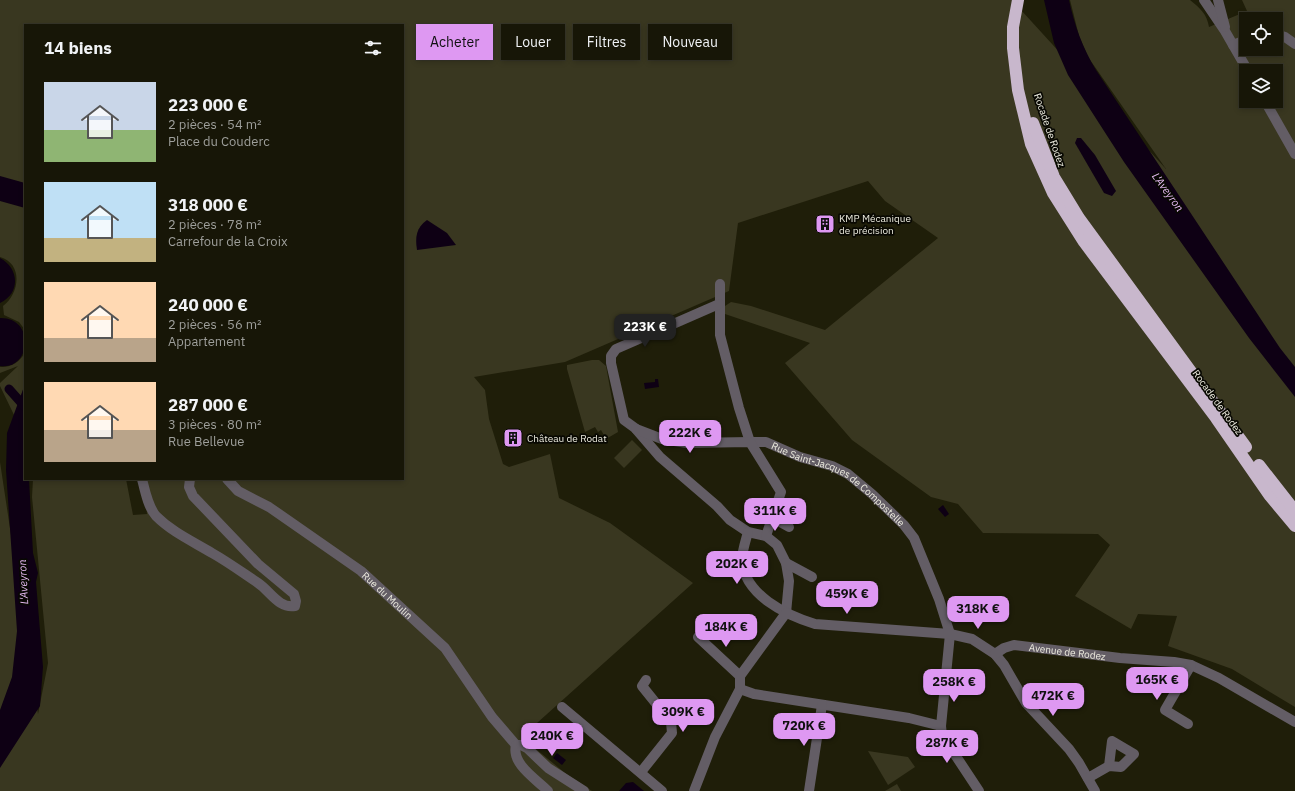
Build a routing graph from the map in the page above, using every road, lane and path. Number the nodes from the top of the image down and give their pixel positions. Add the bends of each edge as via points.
1 (1018, 0) edge
2 (1204, 0) edge
3 (1218, 0) edge
4 (1226, 31) junction
5 (1283, 36) edge
6 (1239, 43) edge
7 (1295, 44) edge
8 (1233, 45) junction
9 (1016, 48) junction
10 (1244, 64) edge
11 (1269, 108) edge
12 (1295, 154) edge
13 (720, 284) dead end
14 (719, 304) junction
15 (634, 428) junction
16 (750, 442) junction
17 (142, 480) edge
18 (190, 480) edge
19 (228, 480) edge
20 (1295, 511) edge
21 (771, 518) junction
22 (1295, 526) edge
23 (790, 527) dead end
24 (748, 532) junction
25 (766, 536) junction
26 (786, 564) junction
27 (812, 577) dead end
28 (786, 613) junction
29 (950, 634) junction
30 (698, 637) dead end
31 (994, 654) junction
32 (1191, 665) junction
33 (740, 676) junction
34 (646, 680) dead end
35 (740, 689) junction
36 (822, 705) junction
37 (562, 707) dead end
38 (1295, 722) edge
39 (1188, 724) dead end
40 (941, 726) junction
41 (516, 745) junction
42 (1109, 766) dead end
43 (641, 772) junction
44 (1088, 778) junction
45 (811, 788) edge
46 (548, 791) edge
47 (584, 791) edge
48 (662, 791) edge
49 (694, 791) edge
50 (979, 791) edge
51 (1094, 791) edge

1 - 9 highway, Rocade de Rodez via 1013,27
2 - 4 street
3 - 4 street
4 - 8 street
5 - 7 street
6 - 8 street
8 - 10 street
9 - 20 highway, Rocade de Rodez via 1030,112 1054,177 1079,218
9 - 22 highway, Rocade de Rodez via 1018,90 1023,117 1031,144 1052,193 1084,242 1216,418 1270,496
11 - 12 street
13 - 14 street
14 - 15 street via 616,349 611,356 624,420
14 - 16 street via 720,335 724,353
15 - 16 street, Rue Saint-Jacques de Compostelle via 662,439 687,443
15 - 24 street via 660,457 730,520
16 - 21 street via 781,492
16 - 29 street, Rue Saint-Jacques de Compostelle via 766,442 800,457 832,466 848,474 872,494 914,538
17 - 18 street via 155,514 172,530 262,586 281,604 288,608 295,606 294,594 258,564 193,496
19 - 41 street, Rue du Moulin via 238,491 269,507 361,572 445,648 492,717
21 - 23 street
21 - 25 street
24 - 25 street
24 - 28 street via 742,559 746,578 755,591
25 - 26 street via 777,545
26 - 27 street
26 - 28 street via 789,581
28 - 29 street via 815,624
28 - 33 street
29 - 31 street via 972,639
29 - 40 street
30 - 33 street
31 - 32 street, Avenue de Rodez via 1014,645
31 - 44 street via 1004,665 1026,703 1069,749
32 - 38 street, Avenue de Rodez via 1219,678
32 - 39 street via 1165,710
33 - 35 street
34 - 43 street via 642,686 671,722 672,733
35 - 36 street via 754,694
35 - 49 street via 715,737
36 - 40 street via 908,718
36 - 45 street
37 - 43 street
40 - 50 street via 945,742
41 - 46 street via 517,761
41 - 47 street via 527,748 548,768
42 - 44 street
43 - 48 street
44 - 51 street

